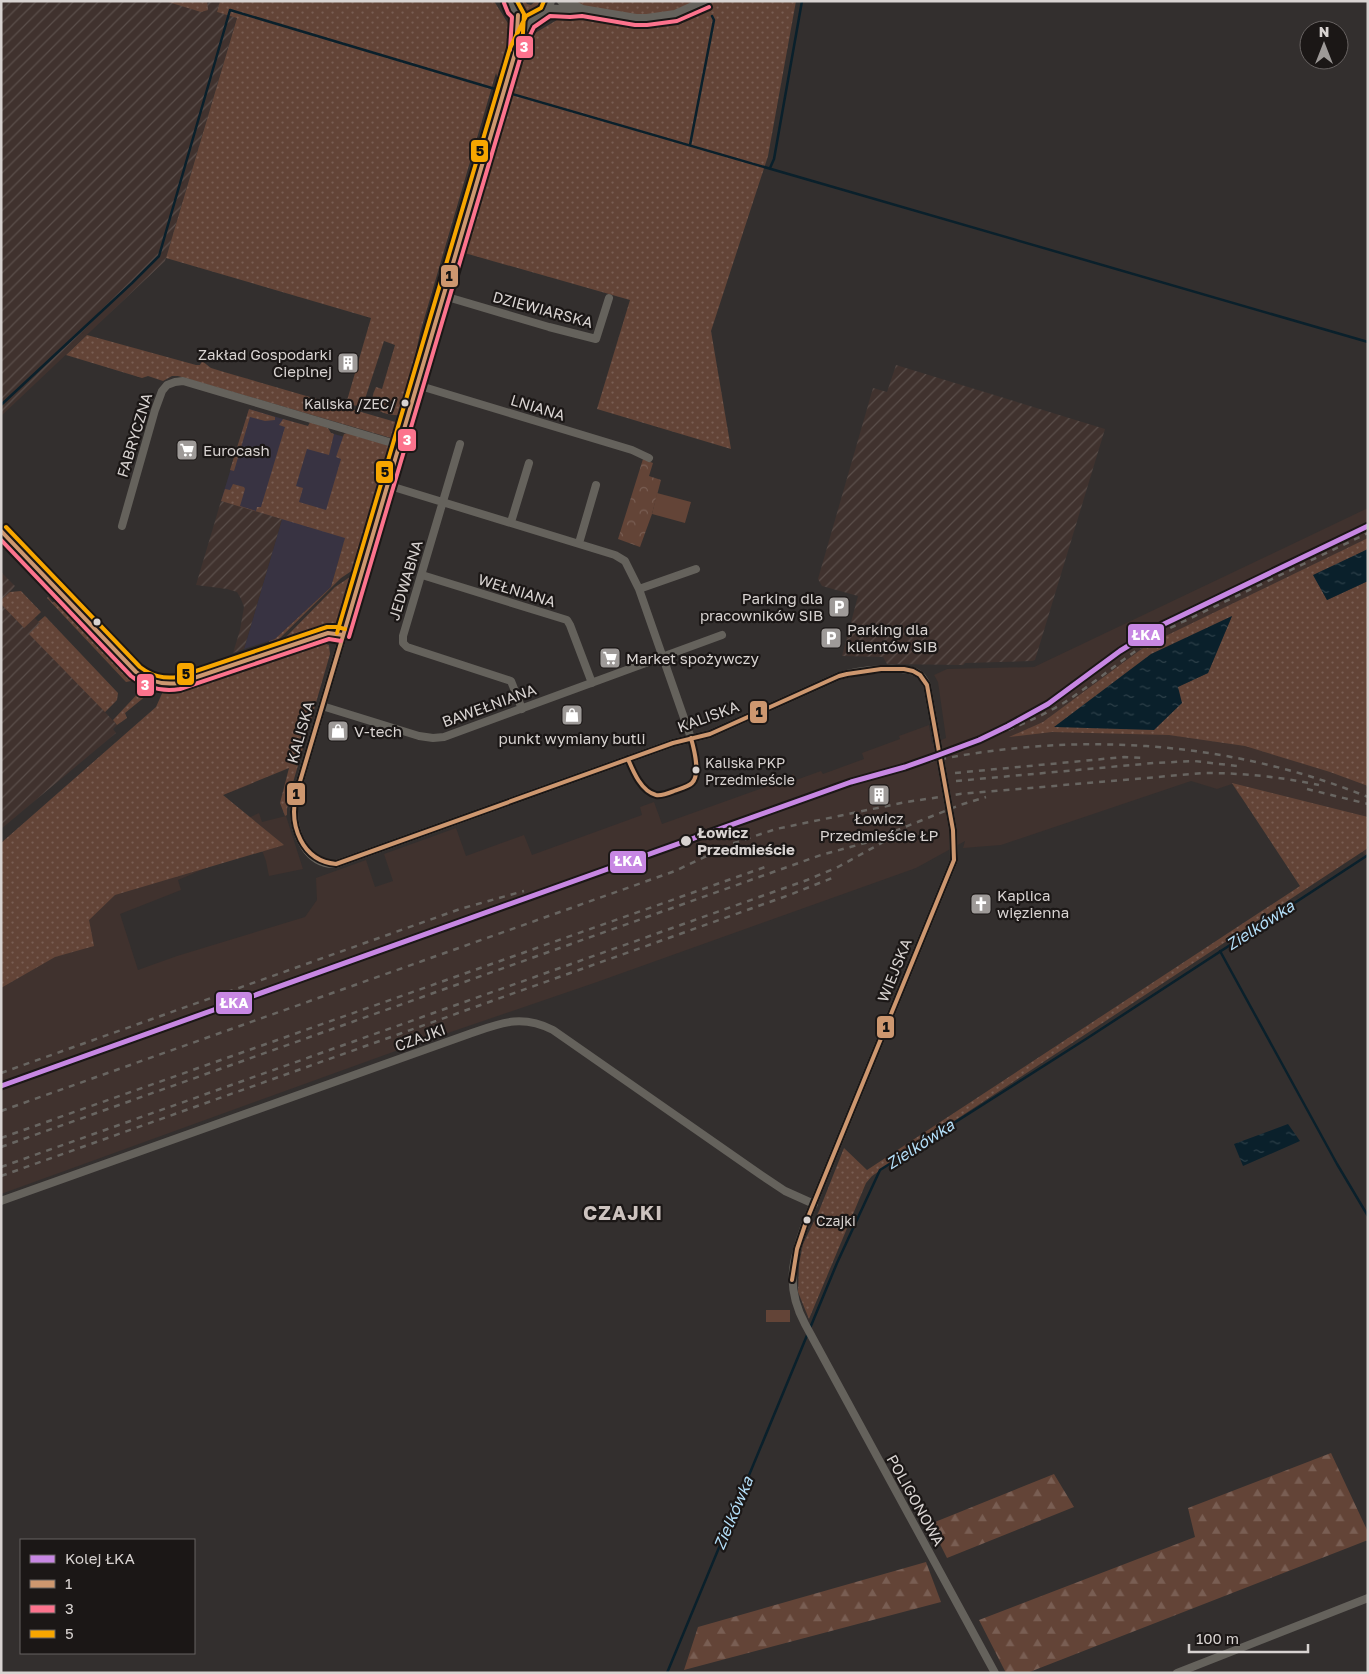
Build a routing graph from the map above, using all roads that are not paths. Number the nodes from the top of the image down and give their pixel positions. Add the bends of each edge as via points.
1 (562, 1) edge
2 (706, 1) edge
3 (510, 2) edge
4 (549, 5) edge
5 (582, 10) junction
6 (518, 15) junction
7 (532, 19) junction
8 (516, 50) junction
9 (444, 296) junction
10 (609, 298) dead end
11 (417, 385) junction
12 (460, 444) dead end
13 (399, 445) junction
14 (649, 458) dead end
15 (529, 463) dead end
16 (388, 484) junction
17 (596, 485) dead end
18 (443, 501) junction
19 (511, 522) junction
20 (122, 526) dead end
21 (1, 531) edge
22 (579, 543) junction
23 (696, 569) dead end
24 (422, 575) junction
25 (639, 589) junction
26 (343, 635) junction
27 (722, 635) dead end
28 (663, 657) junction
29 (920, 675) joint
30 (592, 684) junction
31 (322, 706) junction
32 (522, 709) junction
33 (692, 738) junction
34 (1, 1201) edge
35 (814, 1204) junction
36 (805, 1324) joint
37 (1368, 1598) edge
38 (995, 1673) edge
39 (1177, 1673) edge

1 - 5 street
2 - 5 street via 675,16 646,19
3 - 6 street
4 - 5 street via 570,11
4 - 7 street via 542,15
6 - 7 street
6 - 8 street, KALISKA
7 - 8 street, KALISKA
8 - 9 street, KALISKA
9 - 10 street, DZIEWIARSKA via 596,339
9 - 11 street, KALISKA
11 - 13 street, KALISKA
11 - 14 street, LNIANA via 632,450
12 - 18 street, JEDWABNA
13 - 16 street, KALISKA
13 - 20 street, FABRYCZNA via 183,381 175,382 162,391 155,410
15 - 19 street
16 - 18 street
16 - 26 street, KALISKA
17 - 22 street
18 - 19 street
18 - 24 street, JEDWABNA
19 - 22 street
21 - 26 street via 136,672 158,684 179,683 328,633
22 - 25 street via 622,559
23 - 25 street
24 - 30 street, WEŁNIANA via 567,620
24 - 32 street, JEDWABNA via 403,643 511,680
25 - 28 street
26 - 31 street, KALISKA
27 - 28 street, BAWEŁNIANA
28 - 30 street, BAWEŁNIANA
28 - 33 street
29 - 33 street, KALISKA via 909,670 877,669 839,676 716,731
29 - 35 street, WIEJSKA via 927,685 940,754 953,830 954,860
30 - 32 street, BAWEŁNIANA
31 - 32 street, BAWEŁNIANA via 433,738
31 - 33 street, KALISKA via 294,800 294,811 299,834 310,854 330,865
34 - 35 street, CZAJKI via 494,1025 524,1021 553,1030 761,1175 785,1191
35 - 36 street, WIEJSKA via 797,1249 792,1280 796,1304
36 - 38 street, POLIGONOWA
37 - 39 street

